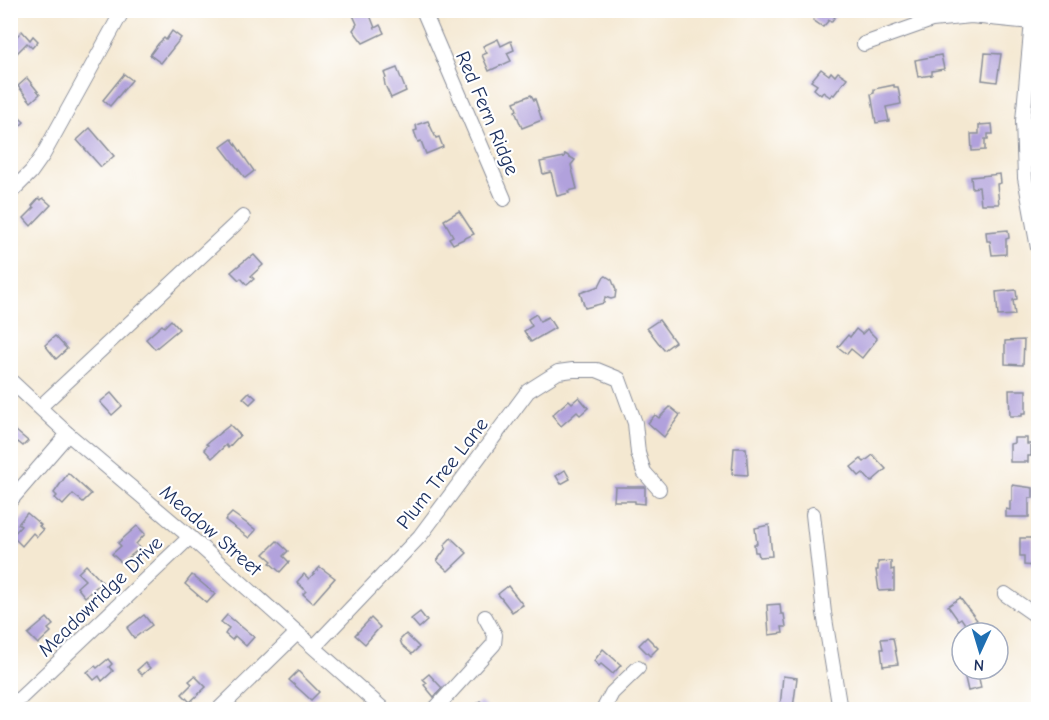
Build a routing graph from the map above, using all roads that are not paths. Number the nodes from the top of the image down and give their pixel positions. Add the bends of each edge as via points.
1 (423, 10) edge
2 (120, 12) edge
3 (1032, 16) edge
4 (864, 44) dead end
5 (10, 193) edge
6 (504, 199) dead end
7 (243, 217) dead end
8 (1038, 248) edge
9 (10, 380) edge
10 (40, 407) junction
11 (68, 434) junction
12 (659, 489) dead end
13 (10, 501) edge
14 (813, 514) dead end
15 (190, 537) junction
16 (1005, 594) dead end
17 (1038, 616) edge
18 (485, 617) dead end
19 (297, 633) junction
20 (314, 647) junction
21 (638, 668) dead end
22 (10, 708) edge
23 (218, 710) edge
24 (384, 710) edge
25 (434, 710) edge
26 (603, 710) edge
27 (840, 710) edge

1 - 6 street, Red Fern Ridge
2 - 5 street via 43,154
3 - 4 street via 971,15 932,20
3 - 8 street via 1023,121 1024,178
7 - 10 street
9 - 10 street, Meadow Street
10 - 11 street, Meadow Street
11 - 13 street
11 - 15 street, Meadow Street
12 - 20 street, Plum Tree Lane via 644,472 635,423 620,379 597,370 558,372 528,392 420,536
14 - 27 street
15 - 19 street, Meadow Street
15 - 22 street, Meadowridge Drive
16 - 17 street
18 - 25 street via 495,635 494,644
19 - 20 street, Meadow Street
19 - 23 street
20 - 24 street, Meadow Street
21 - 26 street via 612,693

